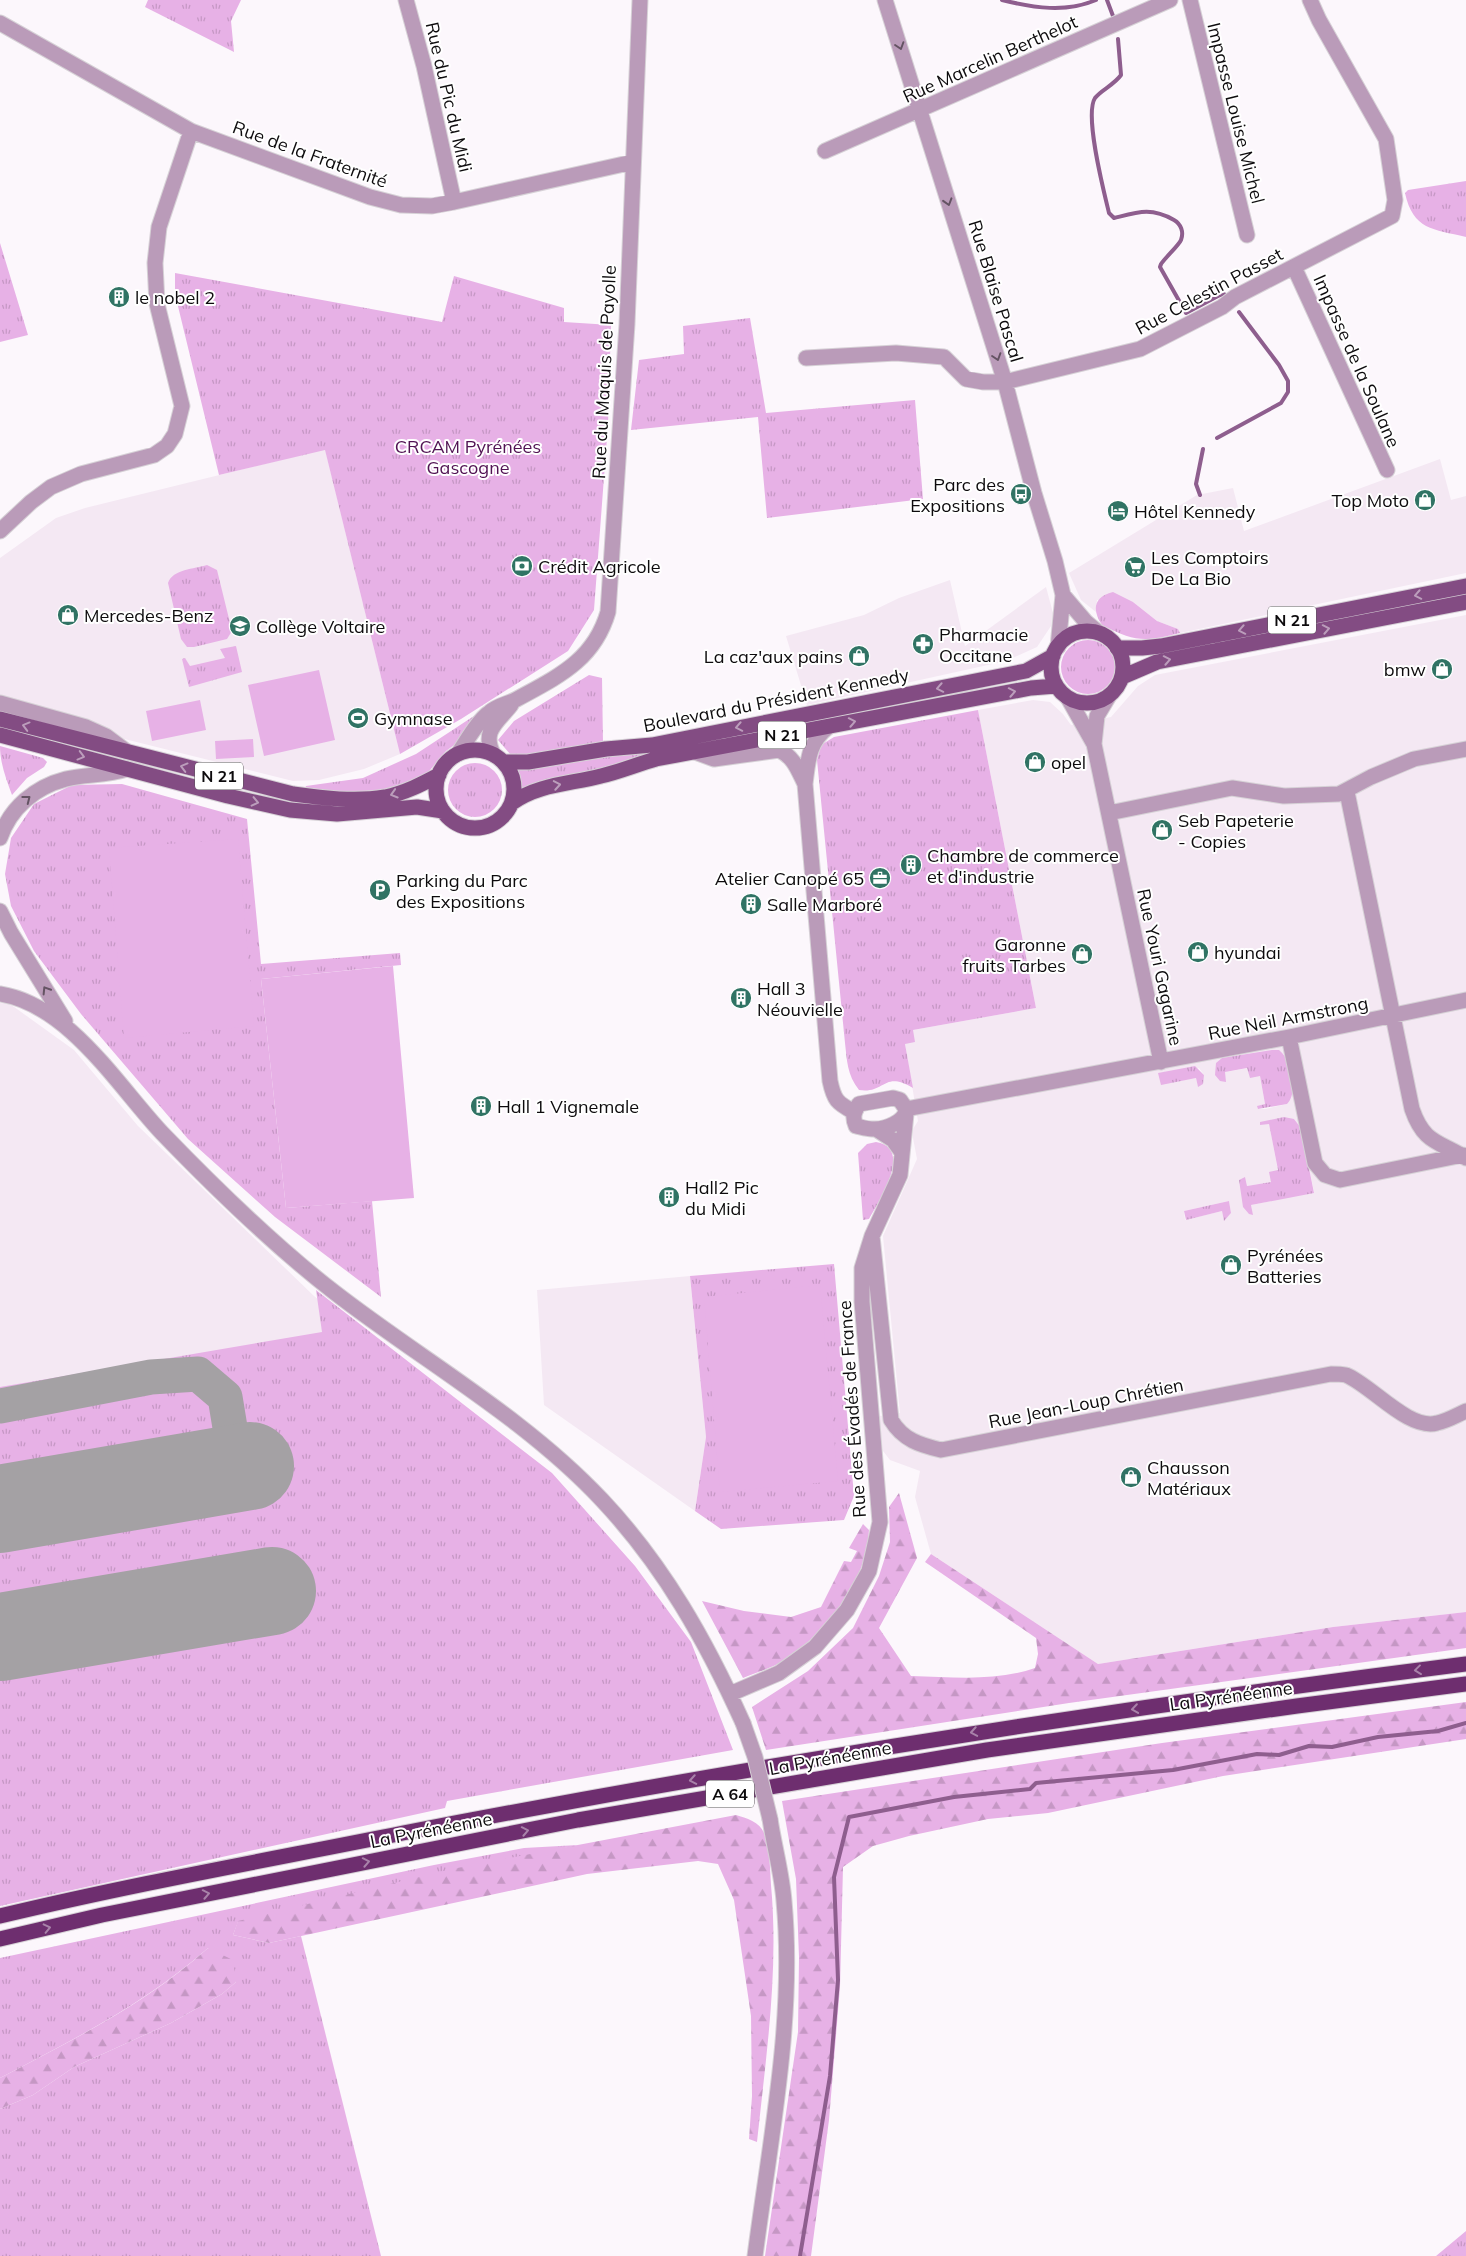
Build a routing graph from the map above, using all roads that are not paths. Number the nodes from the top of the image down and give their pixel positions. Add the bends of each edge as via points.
1 (406, 0) edge
2 (640, 0) edge
3 (885, 0) edge
4 (1170, 0) edge
5 (1190, 0) edge
6 (1310, 0) edge
7 (0, 23) edge
8 (920, 111) junction
9 (191, 132) junction
10 (825, 151) dead end
11 (633, 162) junction
12 (454, 202) junction
13 (1247, 235) dead end
14 (1294, 267) junction
15 (806, 358) dead end
16 (1005, 382) junction
17 (1387, 470) dead end
18 (0, 531) edge
19 (1466, 586) edge
20 (1063, 595) junction
21 (1466, 602) edge
22 (1099, 633) junction
23 (1117, 648) junction
24 (1056, 651) junction
25 (1122, 677) junction
26 (1056, 686) junction
27 (1108, 696) junction
28 (1068, 698) junction
29 (515, 700) junction
30 (0, 703) edge
31 (0, 719) edge
32 (828, 727) junction
33 (0, 735) edge
34 (1094, 744) junction
35 (1466, 749) edge
36 (126, 751) junction
37 (695, 752) junction
38 (458, 754) junction
39 (498, 758) junction
40 (127, 769) junction
41 (439, 775) junction
42 (805, 784) junction
43 (1347, 792) junction
44 (512, 803) junction
45 (443, 811) junction
46 (1109, 813) junction
47 (0, 838) edge
48 (0, 912) edge
49 (0, 994) edge
50 (1466, 1000) edge
51 (1392, 1016) junction
52 (71, 1031) junction
53 (1289, 1037) junction
54 (1161, 1062) junction
55 (906, 1111) junction
56 (854, 1112) junction
57 (876, 1129) junction
58 (901, 1151) junction
59 (1465, 1156) edge
60 (872, 1236) junction
61 (1466, 1411) edge
62 (1466, 1664) edge
63 (1466, 1684) edge
64 (730, 1694) junction
65 (0, 1916) edge
66 (0, 1939) edge
67 (755, 2256) edge

1 - 12 street, Rue du Pic du Midi
2 - 11 street, Rue du Maquis de Payolle
3 -> 8 street, Rue Blaise Pascal
4 - 8 street, Rue Marcelin Berthelot
5 - 13 street, Impasse Louise Michel
6 - 14 street, Rue Celestin Passet via 1386,139 1395,200 1392,216
7 - 9 street, Rue de la Fraternité
8 - 10 street, Rue Marcelin Berthelot
8 -> 16 street, Rue Blaise Pascal
9 - 12 street, Rue de la Fraternité via 378,199 421,206
9 - 18 street via 159,226 154,263 157,304 182,406 175,434 167,446 154,455 81,474 51,487
11 - 12 street, Rue de la Fraternité
11 - 29 street, Rue du Maquis de Payolle via 627,324 608,612 596,643 582,658
14 - 16 street, Rue Celestin Passet via 1140,349
14 - 17 street, Impasse de la Soulane
15 - 16 street, Rue Celestin Passet via 896,353 944,357 966,379
16 - 20 street, Rue Blaise Pascal
19 -> 23 main road, N 21 via 1161,646
20 - 22 street, Rue Blaise Pascal
20 - 24 street, Rue Blaise Pascal
25 -> 21 main road, N 21 via 1157,662
22 - 23 main road
22 - 24 main road via 1075,634
23 - 25 main road via 1122,657
24 - 26 main road via 1052,676
24 -> 39 main road, Boulevard du Président Kennedy / N 21 via 1026,671 652,745 528,762
25 - 27 main road
26 - 28 main road
32 -> 26 main road, Boulevard du Président Kennedy / N 21
27 - 28 main road via 1098,702 1082,703
27 - 34 street, Rue Youri Gagarine via 1097,716
28 - 34 street, Rue Youri Gagarine
29 - 38 street, Rue du Maquis de Payolle via 484,716
29 - 39 street, Rue du Maquis de Payolle via 493,724 490,744
30 - 36 street via 86,727 106,736
36 -> 31 main road, N 21
32 - 37 main road, Boulevard du Président Kennedy / N 21
32 - 42 street via 811,747
33 -> 40 main road, N 21
34 - 46 street, Rue Youri Gagarine
35 - 43 street via 1414,759
41 -> 36 main road, N 21 via 386,796 336,799 293,794
37 - 42 street via 714,759 779,750 794,762
44 -> 37 main road, Boulevard du Président Kennedy / N 21 via 536,790
38 - 39 main road via 479,750
38 - 41 main road
39 - 44 main road via 512,777
40 -> 45 main road, N 21 via 290,810 337,814 417,807
47 -> 40 street via 22,802 43,787 67,779
41 - 45 main road via 436,787
42 - 56 street via 830,1081 834,1097
43 - 46 street via 1284,796 1232,788
43 - 51 street, Rue Neil Armstrong
44 - 45 main road via 499,820 476,828 463,826
46 - 54 street, Rue Youri Gagarine
52 -> 48 street
49 - 52 street via 12,996 48,1013
50 - 51 street, Rue Neil Armstrong
51 - 53 street, Rue Neil Armstrong
51 - 59 street via 1417,1122 1424,1134 1440,1146
52 - 64 street via 200,1173 292,1257 346,1301 524,1429 563,1461 601,1499 671,1586
53 - 54 street, Rue Neil Armstrong
53 - 59 street via 1315,1163 1324,1175 1340,1180
54 - 55 street, Rue Youri Gagarine
55 - 56 street via 900,1100 894,1098 859,1104
55 - 57 street, Rue Youri Gagarine via 901,1121
55 - 58 street, Rue des Évadés de France
56 - 57 street via 856,1126
57 - 58 street
58 - 60 street, Rue des Évadés de France via 900,1175
60 - 61 street, Rue Jean-Loup Chrétien via 891,1420 903,1436 920,1445 941,1450 1331,1374 1344,1374 1356,1380 1404,1415 1421,1422 1436,1424
60 - 64 street, Rue des Évadés de France via 862,1268 862,1302 880,1522 869,1571 847,1610 815,1647 779,1673
62 -> 65 highway, La Pyrénéenne / A 64 via 983,1730 585,1798 86,1895
66 -> 63 highway, La Pyrénéenne / A 64 via 111,1913 578,1820 987,1750
64 - 67 street, bridge via 755,1756 784,1901 783,2037

